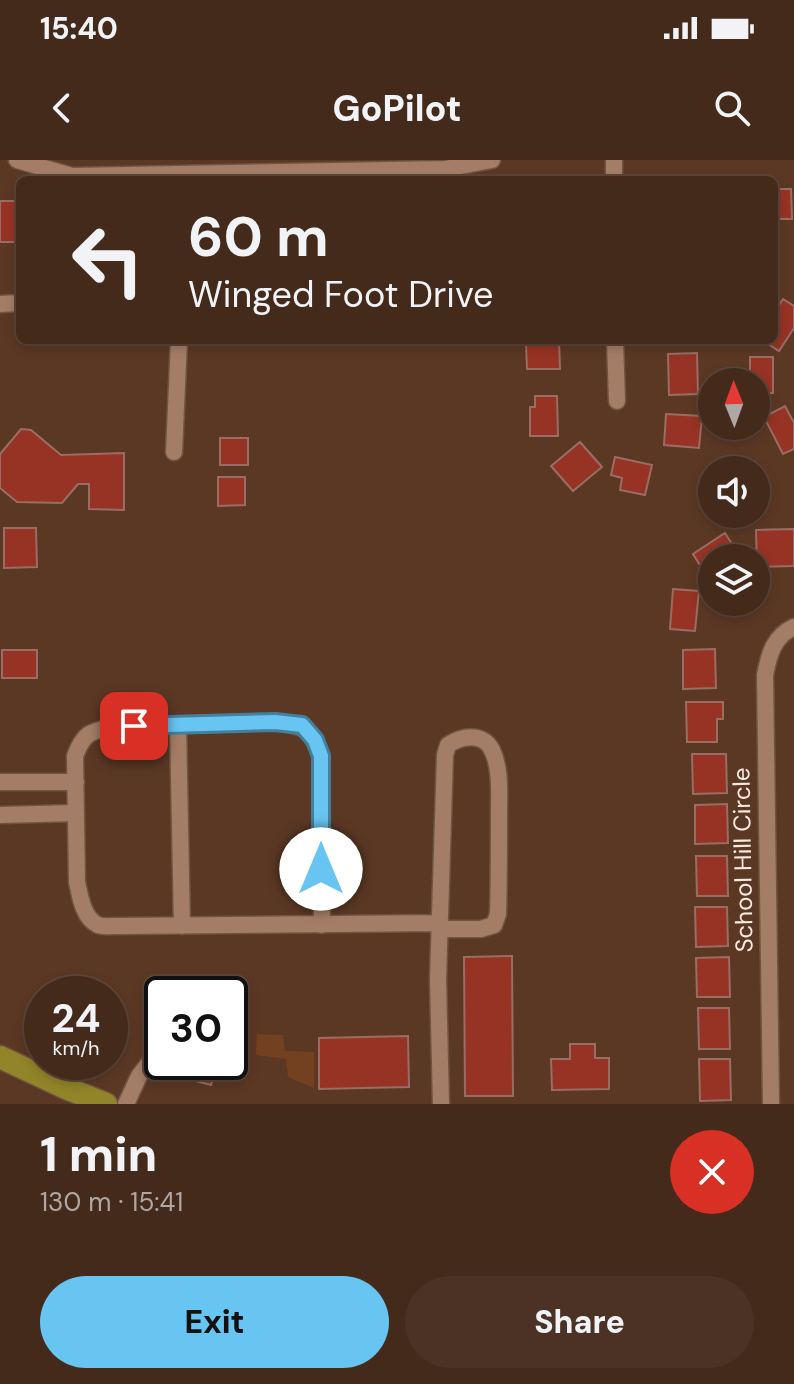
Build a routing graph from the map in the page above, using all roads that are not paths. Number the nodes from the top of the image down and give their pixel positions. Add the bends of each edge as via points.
1 (17, 160) edge
2 (492, 160) edge
3 (179, 344) edge
4 (615, 344) edge
5 (617, 401) dead end
6 (174, 452) dead end
7 (794, 627) edge
8 (178, 725) junction
9 (0, 782) edge
10 (76, 782) junction
11 (76, 813) junction
12 (0, 815) edge
13 (322, 925) junction
14 (182, 926) junction
15 (440, 926) junction
16 (0, 1057) edge
17 (144, 1069) edge
18 (106, 1104) edge
19 (126, 1104) edge
20 (441, 1104) edge
21 (771, 1104) edge

1 - 2 street via 72,176 445,169
3 - 6 street
4 - 5 street
7 - 21 street, School Hill Circle via 769,653 765,675
8 - 10 street via 95,730 81,740 75,756
8 - 13 street via 275,722 302,725 315,740 321,756
8 - 14 street
9 - 10 street
10 - 11 street
11 - 12 street
11 - 14 street via 77,882 89,918 98,925
13 - 14 street
13 - 15 street
15 - 15 street via 445,755 456,740 477,737 491,749 499,775 498,914 494,925 481,929
15 - 20 street
16 - 18 main road
17 - 19 street

